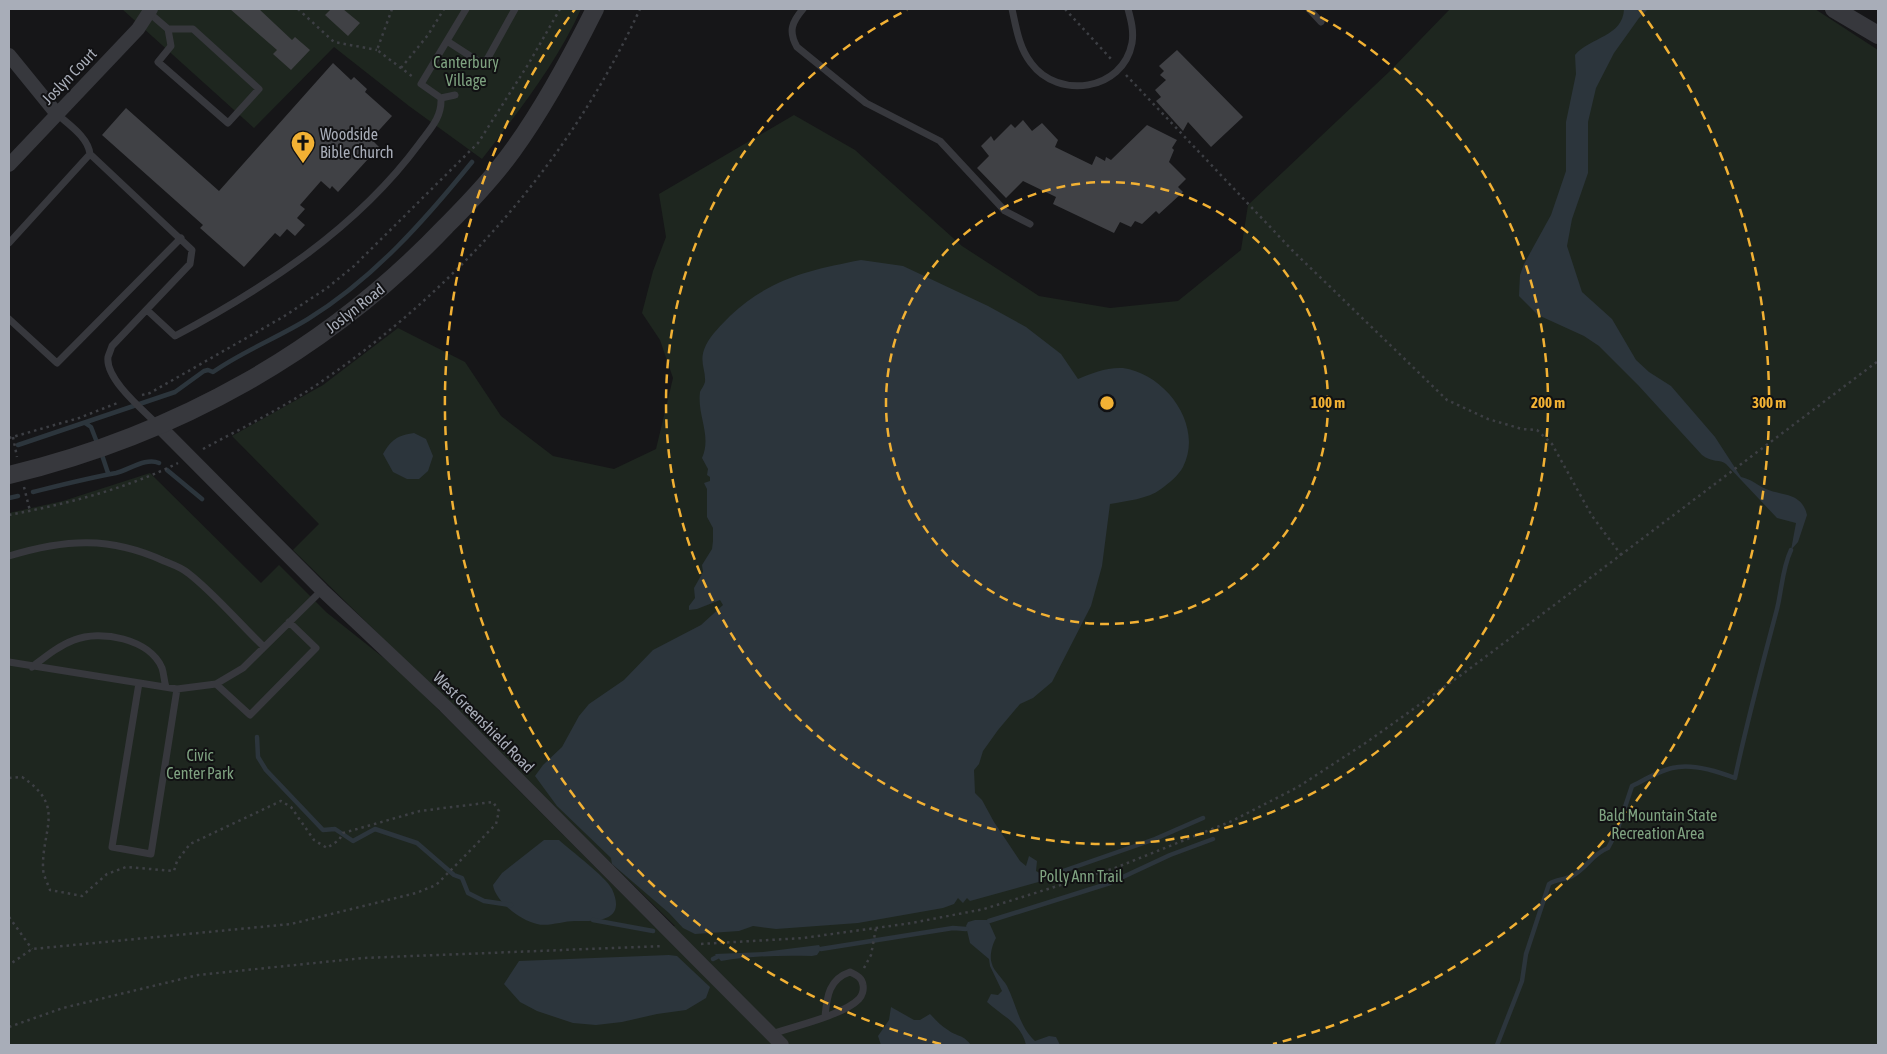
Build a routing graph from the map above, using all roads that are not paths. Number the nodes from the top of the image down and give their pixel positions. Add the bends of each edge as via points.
1 (466, 9) edge
2 (515, 9) edge
3 (595, 9) edge
4 (803, 9) edge
5 (1012, 9) edge
6 (1128, 9) edge
7 (1309, 9) edge
8 (1834, 9) edge
9 (149, 10) edge
10 (1321, 22) dead end
11 (168, 29) junction
12 (1878, 35) edge
13 (447, 41) junction
14 (9, 55) edge
15 (455, 95) dead end
16 (441, 98) junction
17 (57, 114) junction
18 (90, 154) junction
19 (9, 165) edge
20 (1030, 224) dead end
21 (181, 238) junction
22 (9, 243) edge
23 (147, 310) junction
24 (9, 319) edge
25 (159, 426) junction
26 (9, 475) edge
27 (9, 556) edge
28 (322, 590) junction
29 (288, 622) junction
30 (264, 647) junction
31 (9, 662) edge
32 (32, 667) junction
33 (139, 682) junction
34 (216, 684) junction
35 (166, 687) junction
36 (177, 689) junction
37 (825, 1016) junction
38 (770, 1034) junction
39 (782, 1045) edge

1 - 13 lane
2 - 13 lane via 484,65
3 - 25 street, Joslyn Road via 513,150 476,195 409,265 304,348 241,386
4 - 20 lane via 791,26 791,36 797,47 866,103 940,141 1005,211
5 - 6 lane via 1025,54 1032,64 1057,83 1086,88 1111,76 1128,55 1132,42
7 - 10 lane
8 - 12 street
9 - 11 lane
9 - 17 street, Joslyn Court via 138,29
11 - 11 lane via 193,29 259,89 228,123 158,62 171,46
13 - 16 lane via 421,84
14 - 17 street
15 - 16 lane
16 - 23 lane via 442,112 410,156 358,210 298,260 216,314 174,336
17 - 18 lane via 84,139
17 - 19 street, Joslyn Court
18 - 21 lane
18 - 22 lane
21 - 23 lane via 192,250 190,264
21 - 24 lane via 57,363
23 - 25 lane via 112,346 108,358 110,372
25 - 26 street, Joslyn Road via 66,461
25 - 28 street, West Greenshield Road
27 - 30 lane via 62,544 90,542 114,543 155,557 187,572
28 - 29 lane
28 - 38 street, West Greenshield Road via 452,714
29 - 30 lane
29 - 34 lane via 316,648 250,714
30 - 34 lane via 243,668
31 - 32 lane
32 - 33 lane
32 - 35 lane via 76,639 110,637 140,644 152,654 162,668
33 - 35 lane
33 - 36 lane via 112,847 122,849 151,854
34 - 36 lane
35 - 36 lane
37 - 37 lane via 858,1000 863,993 858,975 850,972 831,985
37 - 38 lane
38 - 39 street, West Greenshield Road

